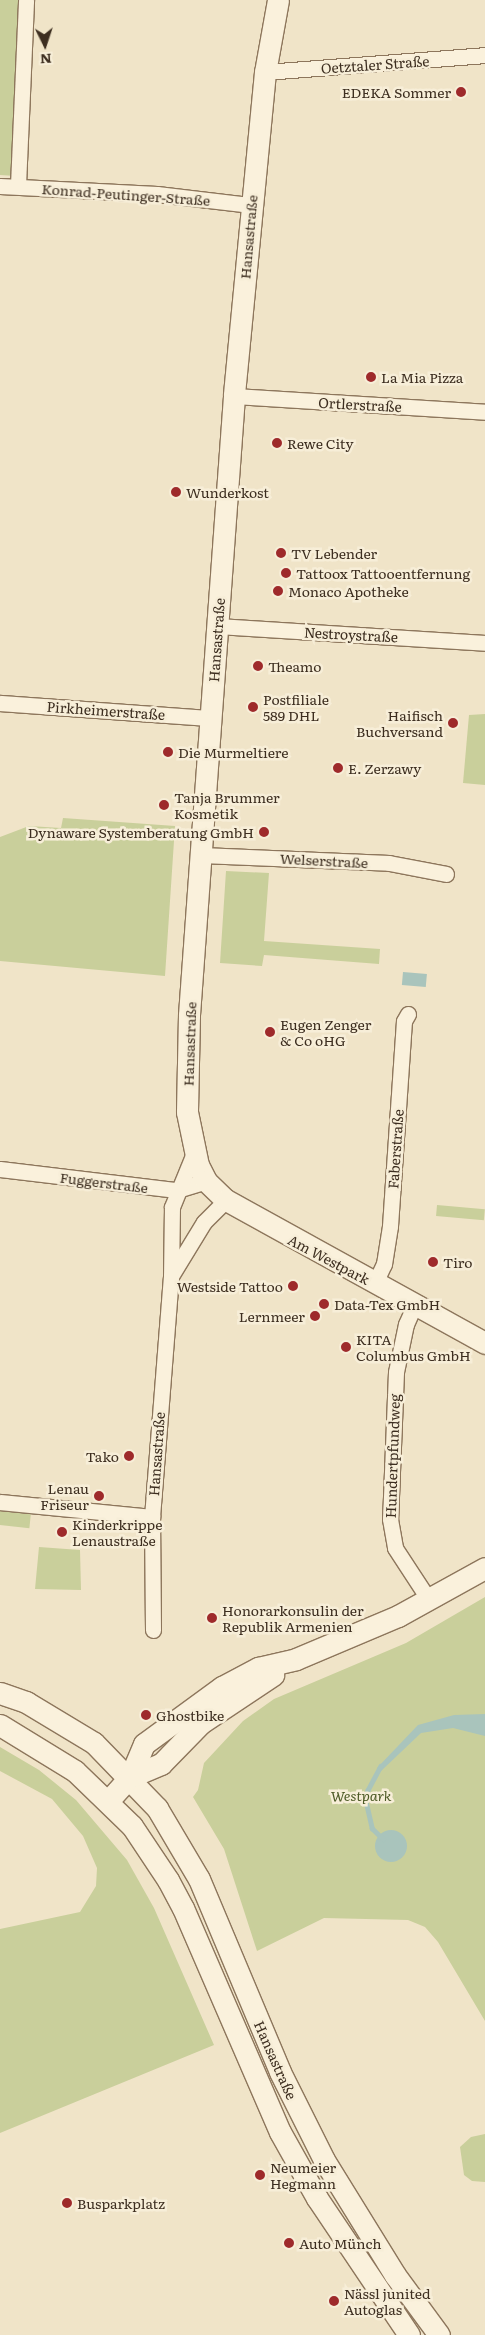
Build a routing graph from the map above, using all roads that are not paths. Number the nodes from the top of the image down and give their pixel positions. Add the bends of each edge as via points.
1 (26, 0) edge
2 (278, 0) edge
3 (485, 56) edge
4 (265, 72) junction
5 (18, 185) junction
6 (0, 186) edge
7 (251, 204) junction
8 (234, 396) junction
9 (485, 412) edge
10 (217, 626) junction
11 (485, 643) edge
12 (0, 702) edge
13 (211, 718) junction
14 (201, 855) junction
15 (446, 874) dead end
16 (408, 1014) dead end
17 (194, 1153) junction
18 (0, 1170) edge
19 (206, 1181) junction
20 (177, 1190) junction
21 (226, 1200) junction
22 (171, 1278) junction
23 (375, 1283) junction
24 (415, 1304) junction
25 (485, 1343) edge
26 (0, 1502) edge
27 (152, 1517) junction
28 (485, 1568) edge
29 (429, 1600) junction
30 (153, 1630) dead end
31 (0, 1693) edge
32 (0, 1725) edge
33 (130, 1777) junction
34 (109, 1800) junction
35 (409, 2335) edge
36 (439, 2335) edge

1 - 5 street
2 - 4 street, Hansastraße
3 - 4 street, Oetztaler Straße
4 - 7 street, Hansastraße
5 - 6 street, Konrad-Peutinger-Straße
5 - 7 street, Konrad-Peutinger-Straße
7 - 8 street, Hansastraße
8 - 9 street, Ortlerstraße
8 - 10 street, Hansastraße
10 - 11 street, Nestroystraße
10 - 13 street, Hansastraße
12 - 13 street, Pirkheimerstraße
13 - 14 street, Hansastraße
14 - 15 street, Welserstraße via 389,863
14 - 17 street, Hansastraße via 187,1048 187,1112
16 - 23 street, Faberstraße via 404,1021 390,1226 384,1264
17 - 19 street, Am Westpark
17 - 20 street, Hansastraße
18 - 20 street, Fuggerstraße
19 - 20 street, Fuggerstraße
19 - 21 street, Am Westpark
20 - 22 street, Hansastraße via 169,1252
21 - 22 street, Hansastraße via 204,1222
21 - 23 street, Am Westpark
22 - 27 street, Hansastraße
23 - 24 street, Am Westpark
24 - 25 street, Am Westpark
24 - 29 street, Hundertpfundweg via 406,1324 396,1372 390,1519 395,1548
26 - 27 street
27 - 30 street, Hansastraße
28 - 29 street
29 - 33 street via 296,1659 201,1723 161,1764
31 - 33 street, Hansastraße via 26,1702 75,1730
32 - 34 street, Hansastraße via 63,1762
33 - 34 street
33 - 36 street, Hansastraße via 157,1808 199,1879 280,2072 324,2160 395,2275
34 - 35 street, Hansastraße via 132,1826 168,1880 258,2085 316,2198

